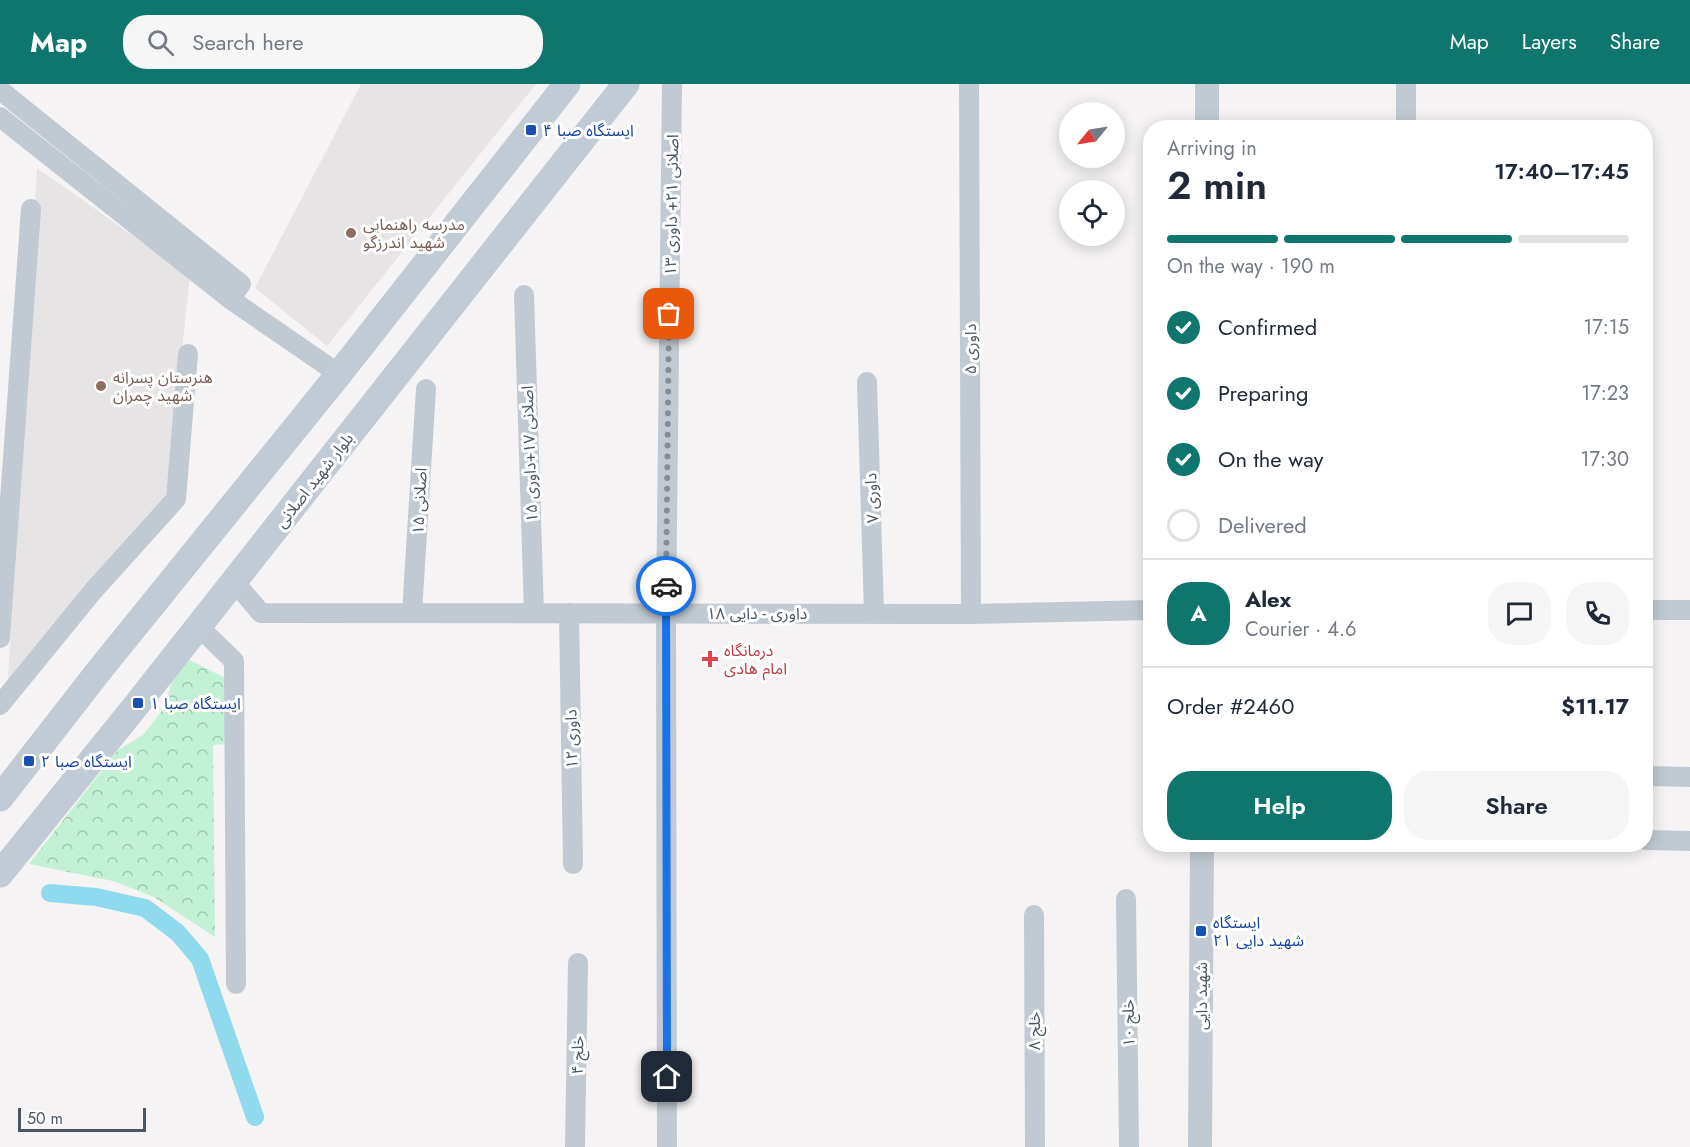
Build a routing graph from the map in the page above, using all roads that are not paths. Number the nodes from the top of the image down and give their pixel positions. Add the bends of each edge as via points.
1 (567, 84) edge
2 (626, 84) edge
3 (672, 84) edge
4 (969, 84) edge
5 (1207, 84) edge
6 (1406, 84) edge
7 (0, 90) edge
8 (0, 117) edge
9 (1207, 120) edge
10 (1406, 120) edge
11 (31, 209) dead end
12 (524, 295) dead end
13 (230, 299) junction
14 (188, 354) dead end
15 (339, 374) junction
16 (867, 382) dead end
17 (426, 389) dead end
18 (234, 581) junction
19 (1143, 610) edge
20 (1653, 610) edge
21 (1690, 610) edge
22 (412, 613) junction
23 (534, 613) junction
24 (569, 613) junction
25 (666, 613) junction
26 (874, 614) junction
27 (971, 614) junction
28 (198, 626) junction
29 (0, 638) edge
30 (0, 705) edge
31 (1653, 776) edge
32 (1690, 777) edge
33 (0, 798) edge
34 (1653, 840) edge
35 (1690, 841) edge
36 (1202, 852) edge
37 (573, 864) dead end
38 (0, 874) edge
39 (1126, 899) dead end
40 (1034, 915) dead end
41 (578, 963) dead end
42 (236, 984) dead end
43 (575, 1147) edge
44 (667, 1147) edge
45 (1035, 1147) edge
46 (1129, 1147) edge
47 (1200, 1147) edge

1 - 15 main road
2 - 18 main road, بلوار شهید اصلانی
3 - 25 street, اصلانی ۲۱+ داوری ۱۳
4 - 27 street, داوری ۵
5 - 9 street
6 - 10 street
7 - 13 street via 242,284
8 - 13 street
11 - 29 street
12 - 23 street, اصلانی ۱۷+داوری ۱۵
13 - 15 street
14 - 30 street via 176,499 93,591
15 - 33 main road
16 - 26 street, داوری ۷
17 - 22 street, اصلانی ۱۵
18 - 22 street, داوری - دایی ۱۸ via 261,613
18 - 28 main road, بلوار شهید اصلانی
19 - 27 street, داوری - دایی ۱۸
20 - 21 street
22 - 23 street, داوری - دایی ۱۸
23 - 24 street, داوری - دایی ۱۸
24 - 25 street, داوری - دایی ۱۸
24 - 37 street, داوری ۱۲
25 - 26 street, داوری - دایی ۱۸
25 - 44 street, اصلانی ۲۱+ داوری ۱۳
26 - 27 street, داوری - دایی ۱۸
28 - 38 main road, بلوار شهید اصلانی
28 - 42 street via 234,661
31 - 32 street
34 - 35 street
36 - 47 street, شهید دایی
39 - 46 street, خلج ۱۰
40 - 45 street, خلج ۸
41 - 43 street, خلج ۴

